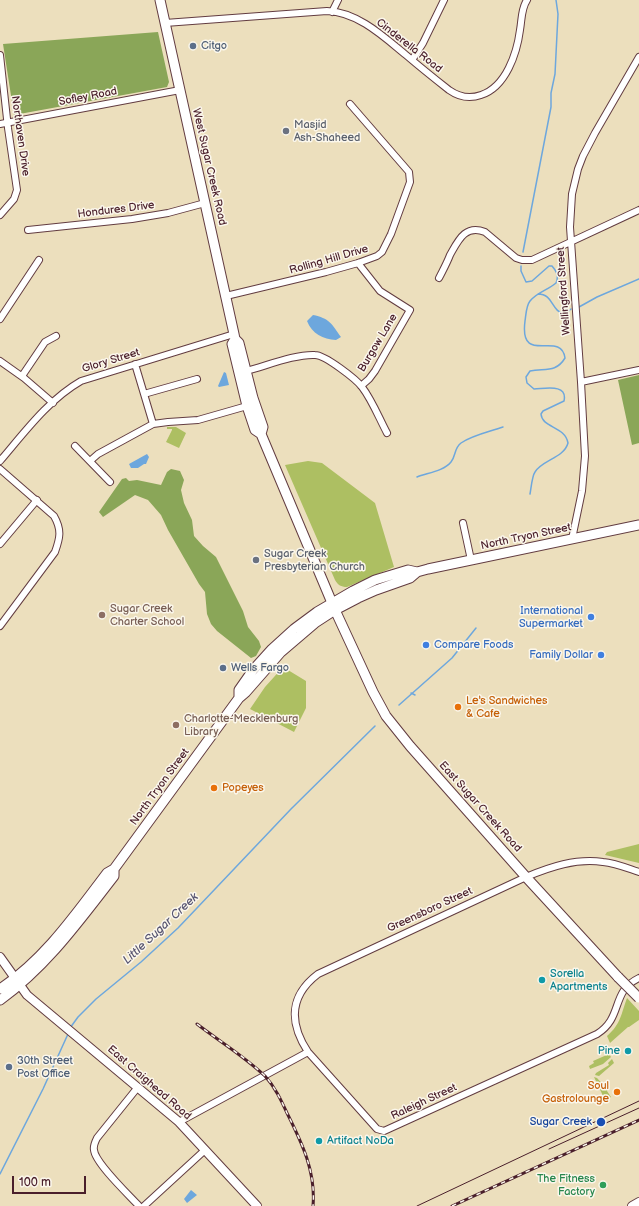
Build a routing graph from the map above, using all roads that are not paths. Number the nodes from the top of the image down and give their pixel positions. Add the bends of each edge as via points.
1 (160, 0) edge
2 (338, 0) edge
3 (444, 0) edge
4 (527, 0) edge
5 (332, 12) junction
6 (165, 24) junction
7 (0, 55) edge
8 (639, 57) edge
9 (412, 60) junction
10 (180, 90) junction
11 (350, 104) dead end
12 (7, 123) junction
13 (0, 124) edge
14 (205, 203) junction
15 (639, 210) edge
16 (0, 215) edge
17 (28, 230) dead end
18 (571, 242) junction
19 (39, 260) dead end
20 (358, 263) junction
21 (439, 278) dead end
22 (226, 296) junction
23 (0, 319) edge
24 (56, 336) dead end
25 (235, 336) junction
26 (0, 361) edge
27 (135, 364) junction
28 (639, 370) edge
29 (246, 371) junction
30 (22, 376) junction
31 (197, 379) dead end
32 (581, 382) junction
33 (361, 386) junction
34 (144, 394) junction
35 (53, 403) junction
36 (247, 406) junction
37 (153, 424) junction
38 (387, 433) dead end
39 (261, 434) junction
40 (75, 446) dead end
41 (0, 461) edge
42 (90, 461) junction
43 (0, 469) edge
44 (110, 482) dead end
45 (37, 500) junction
46 (463, 523) dead end
47 (639, 525) edge
48 (572, 539) junction
49 (0, 544) edge
50 (471, 560) junction
51 (333, 607) junction
52 (0, 626) edge
53 (639, 872) edge
54 (526, 877) junction
55 (0, 957) edge
56 (639, 978) edge
57 (18, 982) junction
58 (0, 989) edge
59 (639, 998) edge
60 (0, 1000) edge
61 (308, 1052) junction
62 (138, 1087) junction
63 (179, 1122) junction
64 (206, 1150) junction
65 (639, 1202) edge
66 (139, 1206) edge
67 (144, 1206) edge
68 (257, 1206) edge
69 (632, 1206) edge

1 - 6 main road, West Sugar Creek Road
2 - 5 street
3 - 9 street
4 - 9 street, Cinderella Road via 510,63 501,80 488,92 476,97 459,95
5 - 6 street, Cinderella Road
5 - 9 street, Cinderella Road via 352,17 368,26
6 - 10 main road, West Sugar Creek Road
7 - 12 street, Northaven Drive
8 - 18 street, Wellingford Street via 595,133 578,169 570,212
10 - 12 street, Sofley Road
10 - 14 main road, West Sugar Creek Road
11 - 20 street, Rolling Hill Drive via 410,176 410,182 382,252
12 - 13 street, Sofley Road
12 - 16 street, Northaven Drive via 16,190 14,199
14 - 17 street, Hondures Drive via 132,220
14 - 22 main road, West Sugar Creek Road
15 - 18 street
18 - 21 street via 537,258 526,260 516,258 485,232 469,232 458,240
18 - 32 street, Wellingford Street
19 - 23 street
20 - 22 street, Rolling Hill Drive
20 - 33 street, Burgow Lane via 380,291 410,310 375,371
22 - 25 main road, West Sugar Creek Road
24 - 30 street via 45,342
25 - 27 street, Glory Street
25 - 29 main road, West Sugar Creek Road
25 - 36 main road, West Sugar Creek Road via 232,344
26 - 30 street
27 - 34 street
27 - 35 street, Glory Street via 72,386
28 - 32 street
29 - 33 street via 315,355 335,365
29 - 39 main road, West Sugar Creek Road via 263,427
30 - 35 street
31 - 34 street
32 - 48 street, Wellingford Street via 584,474
33 - 38 street
34 - 37 street
35 - 41 street, Glory Street
36 - 37 street via 198,420
36 - 39 main road, West Sugar Creek Road via 255,430
37 - 42 street
39 - 51 main road, West Sugar Creek Road
40 - 42 street
42 - 44 street
43 - 45 street
45 - 49 street
45 - 52 street via 59,524 59,541 55,552
46 - 50 street
47 - 48 main road, North Tryon Street
48 - 50 main road, North Tryon Street
50 - 51 main road, North Tryon Street via 428,568 410,578
51 - 54 main road, East Sugar Creek Road via 386,716
51 - 57 main road, North Tryon Street via 300,624 272,648 253,670 239,690 239,698 114,869 107,873 57,938
53 - 54 street, Greensboro Street via 611,863 587,861 560,864
54 - 59 main road, East Sugar Creek Road, bridge
54 - 61 street, Greensboro Street via 324,970 310,979 298,996 294,1012 296,1030
55 - 57 street, East Craighead Road
56 - 61 street, Raleigh Street via 623,990 612,1020 600,1032 384,1131 377,1129
57 - 58 main road, North Tryon Street
57 - 60 main road, North Tryon Street
57 - 62 street, East Craighead Road via 27,995
61 - 63 street
62 - 63 street, East Craighead Road
62 - 66 street via 97,1138 94,1150 98,1161
63 - 64 street, East Craighead Road
64 - 67 street
64 - 68 street, East Craighead Road
65 - 69 street

